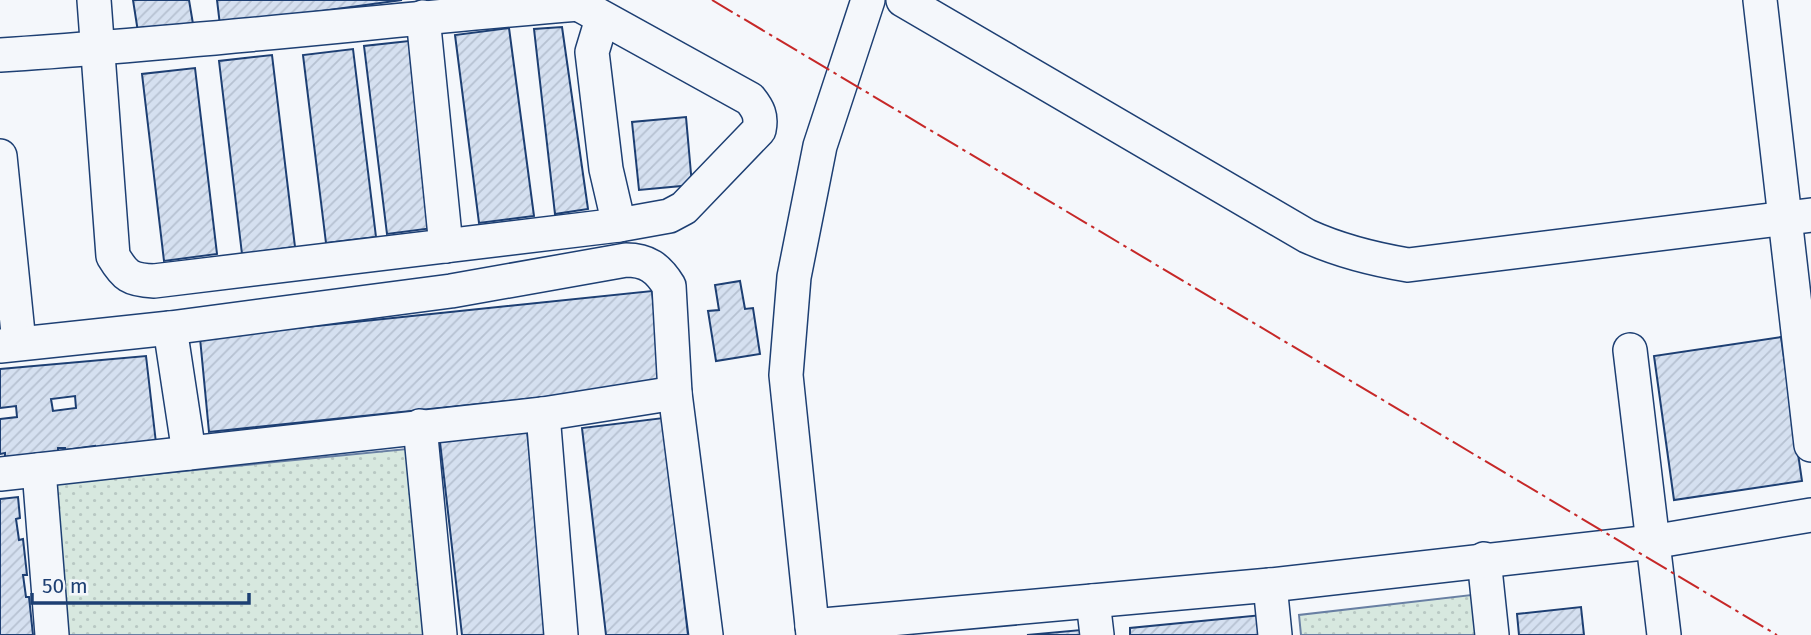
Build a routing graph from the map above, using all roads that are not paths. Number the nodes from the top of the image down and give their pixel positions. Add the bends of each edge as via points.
1 (94, 0) edge
2 (868, 0) edge
3 (903, 0) edge
4 (1760, 0) edge
5 (584, 8) edge
6 (423, 17) junction
7 (97, 49) junction
8 (0, 55) edge
9 (0, 156) edge
10 (1798, 216) edge
11 (619, 225) junction
12 (446, 246) junction
13 (170, 328) junction
14 (10, 345) edge
15 (1630, 350) dead end
16 (675, 393) junction
17 (543, 414) junction
18 (420, 426) junction
19 (1811, 446) edge
20 (189, 453) junction
21 (39, 470) junction
22 (0, 474) edge
23 (1811, 515) edge
24 (1652, 542) junction
25 (1483, 559) junction
26 (1270, 585) junction
27 (1093, 601) junction
28 (911, 626) edge
29 (813, 631) edge
30 (52, 635) edge
31 (440, 635) edge
32 (561, 635) edge
33 (706, 635) edge
34 (1097, 635) edge
35 (1275, 635) edge
36 (1492, 635) edge
37 (1664, 635) edge

1 - 7 street
2 - 29 street via 820,146 794,277 786,374
3 - 10 street via 1307,236 1378,260 1408,265
4 - 10 street
5 - 6 street
5 - 11 street via 606,169
5 - 11 street via 750,99 762,119 752,138 684,208 669,216
6 - 7 street
6 - 12 street
7 - 8 street
7 - 12 street via 113,256 122,271 135,280
9 - 14 street
10 - 19 street
11 - 12 street
13 - 14 street
13 - 16 street via 451,291 641,260 661,273 669,286
13 - 20 street
15 - 24 street
16 - 17 street
16 - 33 street
17 - 18 street
17 - 32 street
18 - 20 street
18 - 31 street
20 - 21 street
21 - 22 street
21 - 30 street
23 - 24 street
24 - 25 street
24 - 37 street
25 - 26 street
25 - 36 street
26 - 27 street
26 - 35 street
27 - 28 street
27 - 34 street
28 - 29 street

